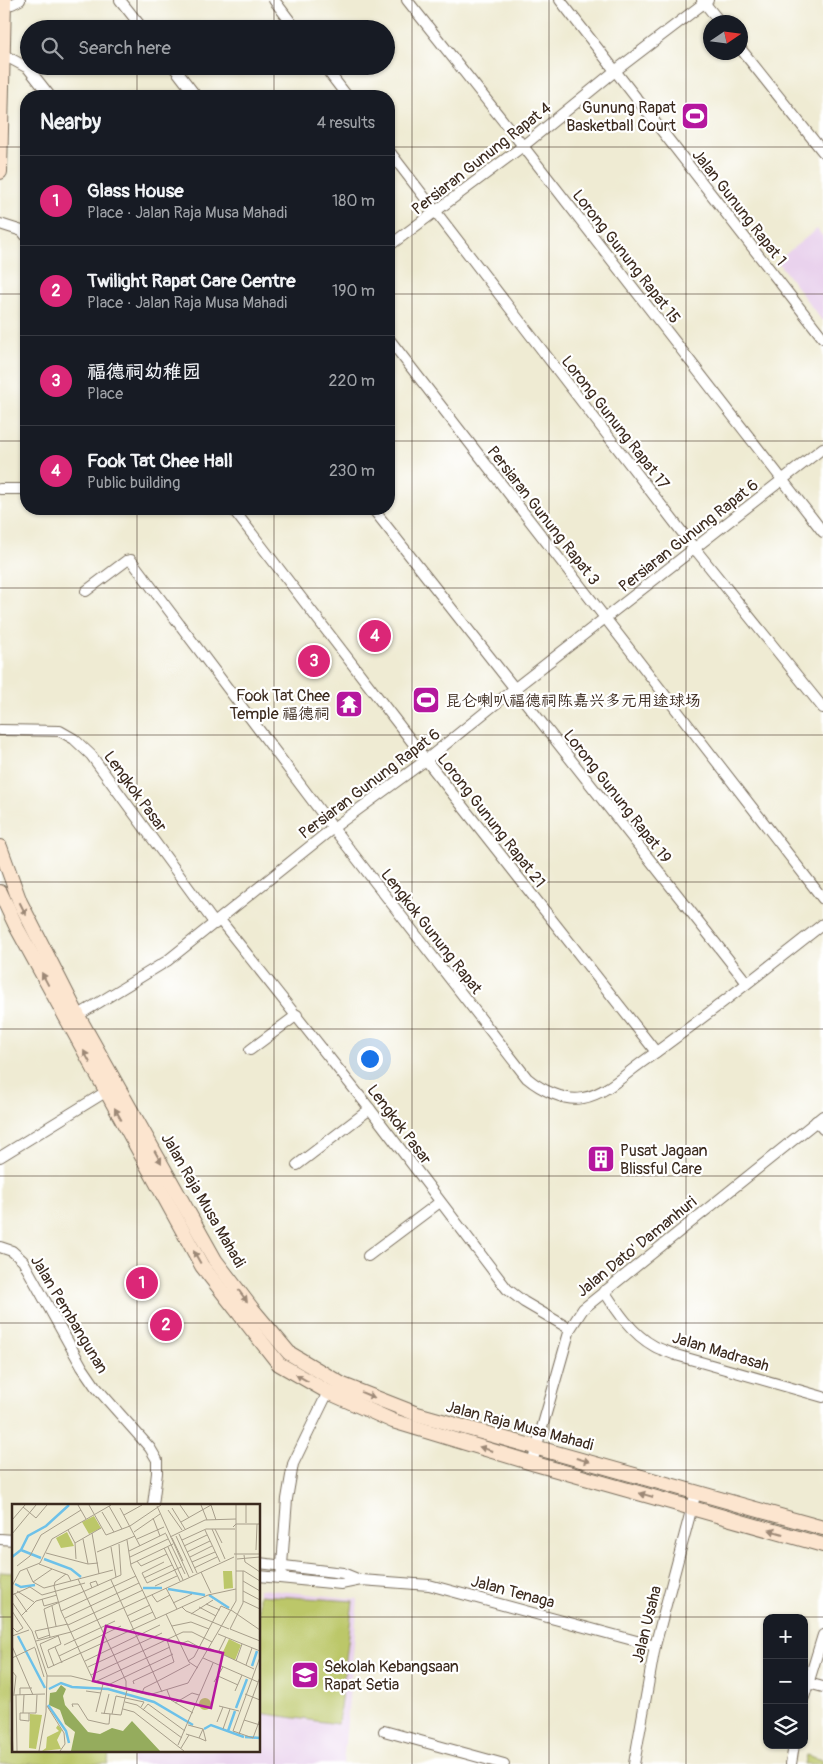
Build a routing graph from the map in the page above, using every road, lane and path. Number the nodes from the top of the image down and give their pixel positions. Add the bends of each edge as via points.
1 (20, 0) edge
2 (120, 0) edge
3 (274, 0) edge
4 (407, 0) edge
5 (560, 0) edge
6 (705, 1) edge
7 (3, 4) edge
8 (715, 15) edge
9 (136, 20) edge
10 (289, 20) edge
11 (2, 54) junction
12 (748, 58) edge
13 (20, 64) edge
14 (615, 71) junction
15 (34, 75) edge
16 (179, 75) edge
17 (331, 75) edge
18 (45, 90) edge
19 (191, 90) edge
20 (342, 90) edge
21 (0, 145) edge
22 (523, 146) junction
23 (823, 152) edge
24 (395, 159) edge
25 (0, 172) edge
26 (435, 212) junction
27 (0, 224) edge
28 (20, 230) edge
29 (395, 242) edge
30 (823, 338) edge
31 (395, 347) edge
32 (823, 448) edge
33 (782, 481) junction
34 (0, 489) edge
35 (20, 489) edge
36 (238, 515) edge
37 (378, 515) edge
38 (823, 532) edge
39 (695, 549) junction
40 (86, 591) dead end
41 (605, 618) junction
42 (514, 689) junction
43 (823, 708) edge
44 (0, 730) edge
45 (426, 760) junction
46 (333, 828) junction
47 (0, 847) edge
48 (0, 892) edge
49 (823, 899) edge
50 (218, 922) junction
51 (823, 924) edge
52 (746, 983) junction
53 (297, 1016) junction
54 (73, 1019) junction
55 (250, 1050) dead end
56 (656, 1052) junction
57 (112, 1088) junction
58 (370, 1109) junction
59 (821, 1122) edge
60 (0, 1157) edge
61 (297, 1165) dead end
62 (440, 1202) junction
63 (0, 1247) edge
64 (368, 1256) dead end
65 (604, 1291) junction
66 (570, 1329) junction
67 (328, 1392) junction
68 (823, 1397) edge
69 (536, 1447) junction
70 (532, 1463) junction
71 (696, 1492) junction
72 (153, 1504) edge
73 (692, 1508) junction
74 (823, 1528) edge
75 (823, 1545) edge
76 (260, 1563) edge
77 (282, 1566) junction
78 (315, 1570) junction
79 (260, 1576) edge
80 (281, 1578) junction
81 (361, 1580) junction
82 (314, 1581) junction
83 (823, 1635) edge
84 (655, 1646) junction
85 (808, 1683) joint
86 (823, 1688) edge
87 (384, 1731) dead end
88 (793, 1749) edge
89 (479, 1761) edge
90 (504, 1764) edge
91 (634, 1764) edge
92 (791, 1764) edge

1 - 7 street
2 - 9 street
3 - 10 street
4 - 22 street, Lorong Gunung Rapat 15
5 - 14 street, Jalan Gunung Rapat 1
6 - 8 street
6 - 14 street, Persiaran Gunung Rapat 4
7 - 11 main road
11 - 13 street
11 - 21 main road
12 - 23 street
14 - 22 street, Persiaran Gunung Rapat 4
14 - 30 street, Jalan Gunung Rapat 1
15 - 18 street
16 - 19 street
17 - 20 street
21 - 25 main road
22 - 26 street, Persiaran Gunung Rapat 4
22 - 33 street, Lorong Gunung Rapat 15
24 - 26 street, Lorong Gunung Rapat 17
26 - 29 street, Persiaran Gunung Rapat 4
26 - 39 street, Lorong Gunung Rapat 17
27 - 28 street
31 - 41 street, Persiaran Gunung Rapat 3
32 - 33 street, Persiaran Gunung Rapat 6
33 - 38 street, Lorong Gunung Rapat 15
33 - 39 street, Persiaran Gunung Rapat 6
34 - 35 street
36 - 45 street, Lorong Gunung Rapat 21
37 - 42 street, Lorong Gunung Rapat 19
39 - 41 street, Persiaran Gunung Rapat 6
39 - 43 street, Lorong Gunung Rapat 17
40 - 46 street, Lengkok Gunung Rapat via 131,560
41 - 42 street, Persiaran Gunung Rapat 6
41 - 49 street, Persiaran Gunung Rapat 3
42 - 45 street, Persiaran Gunung Rapat 6
42 - 52 street, Lorong Gunung Rapat 19
44 - 50 street, Lengkok Pasar via 60,731 74,739 91,755
45 - 46 street, Persiaran Gunung Rapat 6
45 - 56 street, Lorong Gunung Rapat 21
46 - 50 street, Persiaran Gunung Rapat 6
46 - 56 street, Lengkok Gunung Rapat via 527,1078 540,1088 580,1099 597,1094
47 -> 54 main road, Jalan Raja Musa Mahadi via 20,902
54 -> 48 main road, Jalan Raja Musa Mahadi via 17,928
50 - 53 street, Lengkok Pasar
50 - 54 street, Persiaran Gunung Rapat 6 via 167,962
51 - 52 street, Lengkok Gunung Rapat
52 - 56 street, Lengkok Gunung Rapat
53 - 55 street
53 - 58 street, Lengkok Pasar
54 - 57 main road, Jalan Raja Musa Mahadi
57 - 60 street
67 -> 57 main road, Jalan Raja Musa Mahadi via 279,1364 202,1266
57 -> 69 main road, Jalan Raja Musa Mahadi via 215,1260 289,1352 343,1385 417,1414
58 - 61 street
58 - 62 street, Lengkok Pasar
59 - 65 street, Jalan Dato' Damanhuri
62 - 64 street
62 - 66 street, Lengkok Pasar via 507,1289
63 - 72 street, Jalan Pembangunan via 12,1251 23,1261 82,1367 150,1448 157,1460
65 - 66 street, Jalan Dato' Damanhuri via 582,1309
65 - 68 street, Jalan Madrasah via 624,1320 653,1346
66 - 69 street, Jalan Dato' Damanhuri
70 -> 67 main road, Jalan Raja Musa Mahadi via 393,1421
67 - 77 street via 292,1464
69 - 70 street, Jalan Dato' Damanhuri
69 -> 71 main road, Jalan Raja Musa Mahadi
73 -> 70 main road, Jalan Raja Musa Mahadi
71 - 73 street, Jalan Usaha
71 - 74 main road, Jalan Raja Musa Mahadi
75 -> 73 main road, Jalan Raja Musa Mahadi
73 - 84 street, Jalan Usaha
76 - 77 street, Jalan Tenaga
77 - 78 street, Jalan Tenaga
77 - 80 street
78 - 81 street, Jalan Tenaga via 343,1573
78 - 82 street
79 - 80 street, Jalan Tenaga
80 - 82 street, Jalan Tenaga
81 - 82 street, Jalan Tenaga via 341,1584
81 - 84 street, Jalan Tenaga via 429,1585
83 - 85 street
84 - 91 street, Jalan Usaha
85 - 86 street
87 - 89 street
88 - 92 street
89 - 90 street

